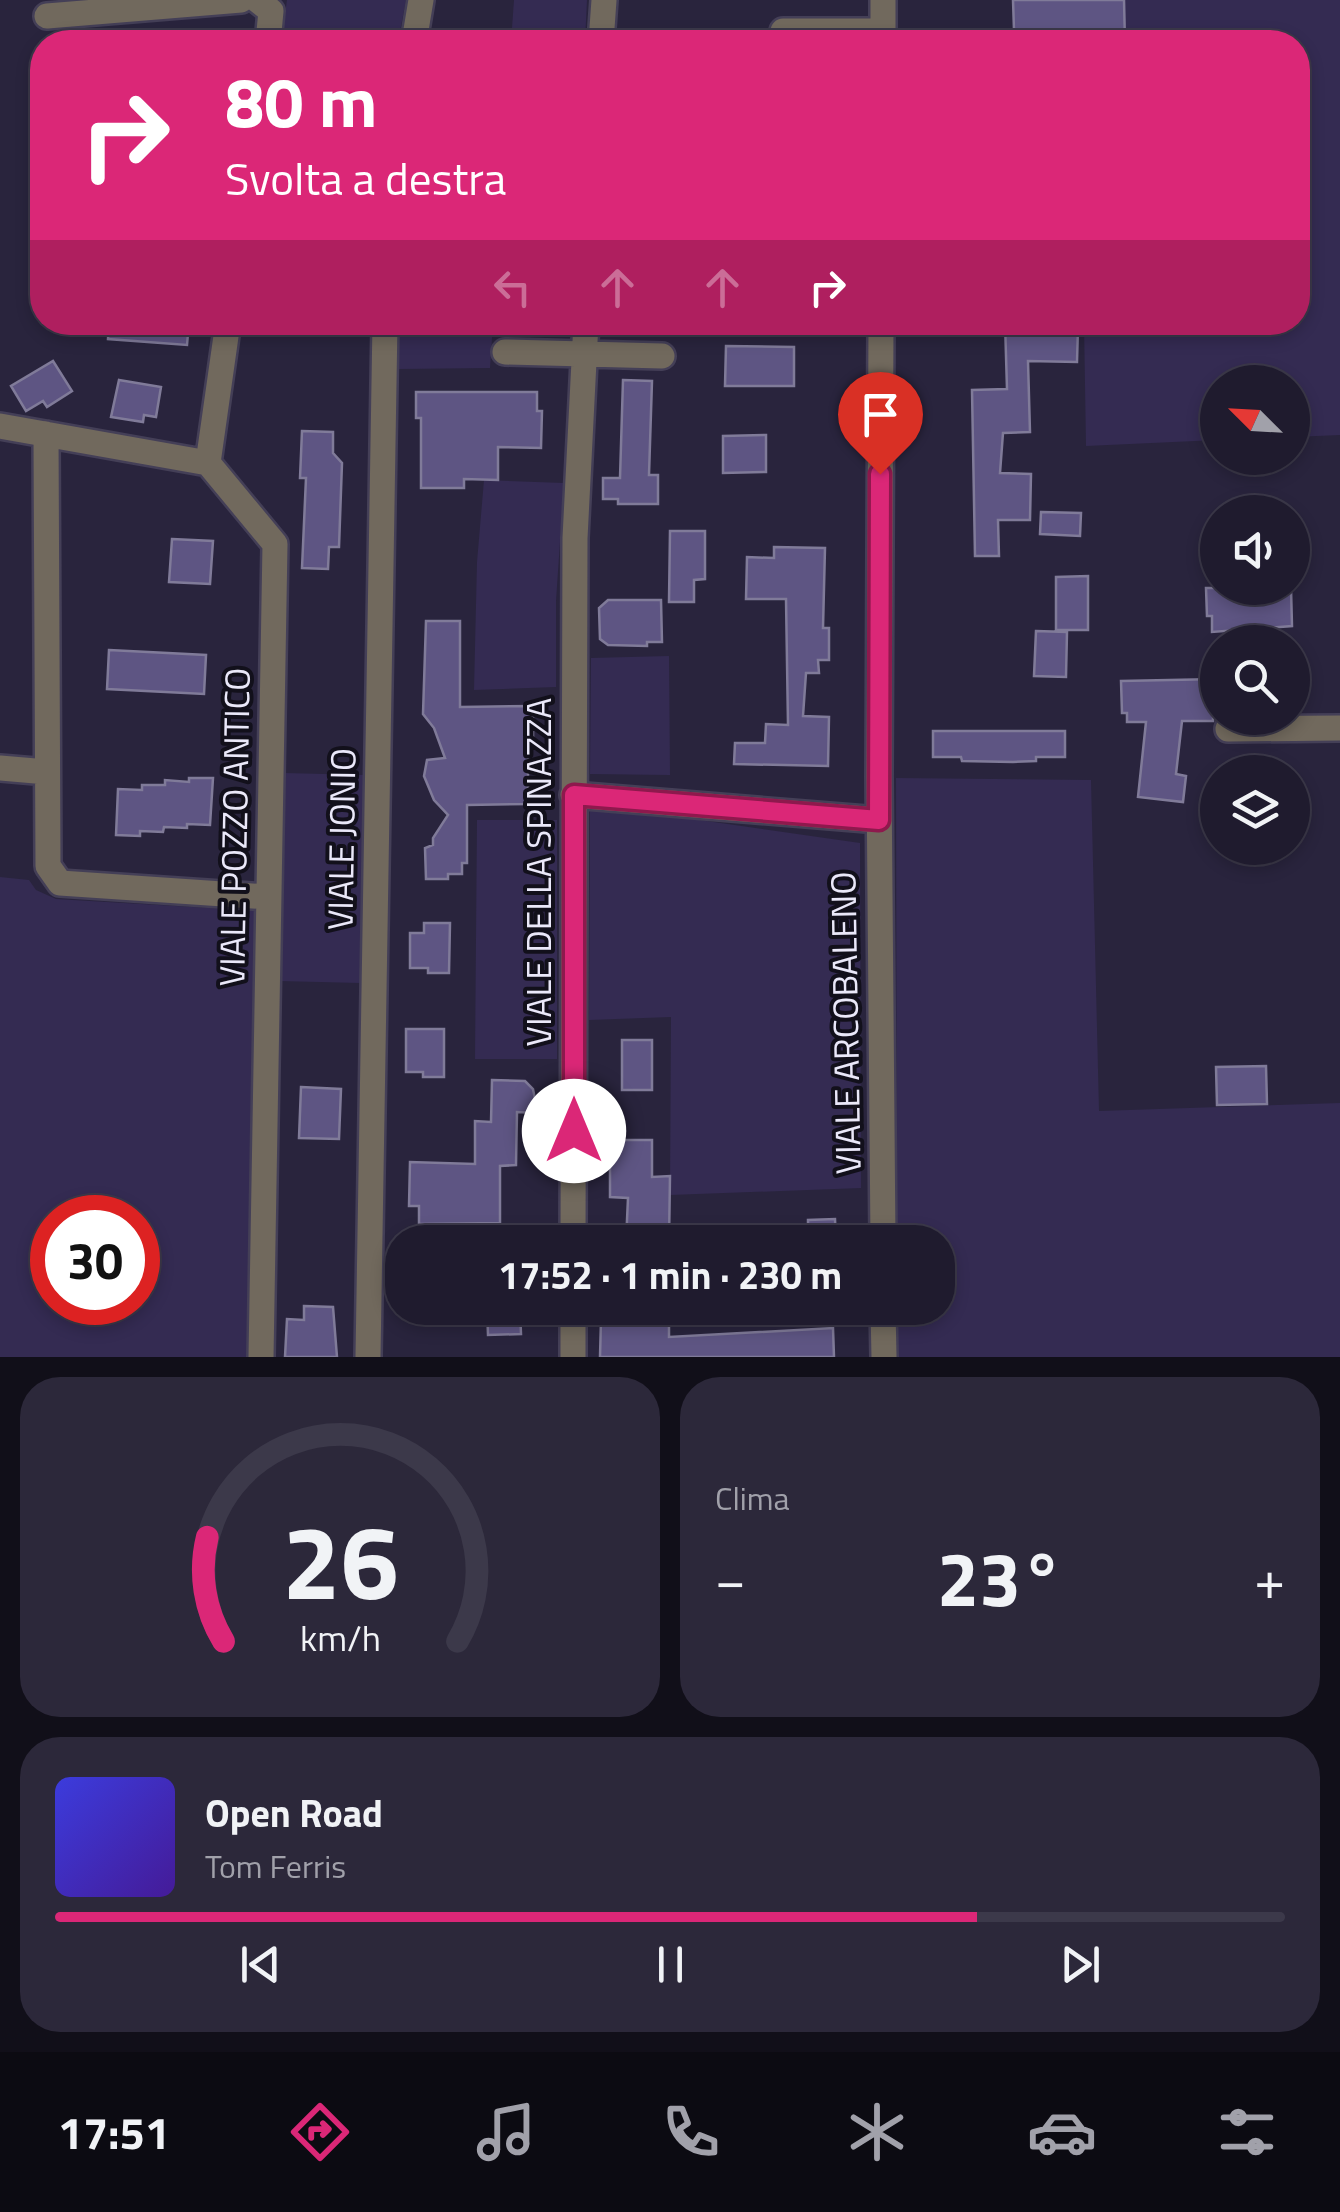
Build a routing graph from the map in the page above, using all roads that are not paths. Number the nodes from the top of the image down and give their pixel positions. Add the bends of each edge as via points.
1 (241, 0) edge
2 (257, 0) edge
3 (421, 0) edge
4 (604, 0) edge
5 (883, 0) edge
6 (73, 7) edge
7 (48, 16) dead end
8 (269, 30) edge
9 (416, 30) edge
10 (602, 30) edge
11 (883, 30) edge
12 (226, 335) edge
13 (385, 335) edge
14 (585, 335) edge
15 (881, 335) edge
16 (505, 352) dead end
17 (584, 354) junction
18 (662, 356) dead end
19 (0, 426) edge
20 (46, 434) junction
21 (208, 464) junction
22 (1310, 728) edge
23 (1340, 728) edge
24 (0, 768) edge
25 (47, 772) junction
26 (574, 795) junction
27 (879, 820) junction
28 (268, 897) junction
29 (574, 1225) edge
30 (883, 1225) edge
31 (573, 1325) edge
32 (884, 1325) edge
33 (260, 1357) edge
34 (368, 1357) edge
35 (573, 1357) edge
36 (884, 1357) edge

1 - 6 street
2 - 8 street via 271,11
3 - 9 street
4 - 10 street
5 - 11 street
6 - 7 street
12 - 21 street
13 - 34 street, VIALE JONIO
14 - 17 street, VIALE DELLA SPINAZZA
15 - 27 street, VIALE ARCOBALENO
16 - 17 street
17 - 18 street
17 - 26 street, VIALE DELLA SPINAZZA
19 - 20 street
20 - 21 street
20 - 25 street
21 - 28 street, VIALE POZZO ANTICO via 275,544
22 - 23 street
24 - 25 street
25 - 28 street via 48,866 60,882
26 - 27 street
26 - 29 street, VIALE DELLA SPINAZZA
27 - 30 street, VIALE ARCOBALENO
28 - 33 street, VIALE POZZO ANTICO
31 - 35 street
32 - 36 street

